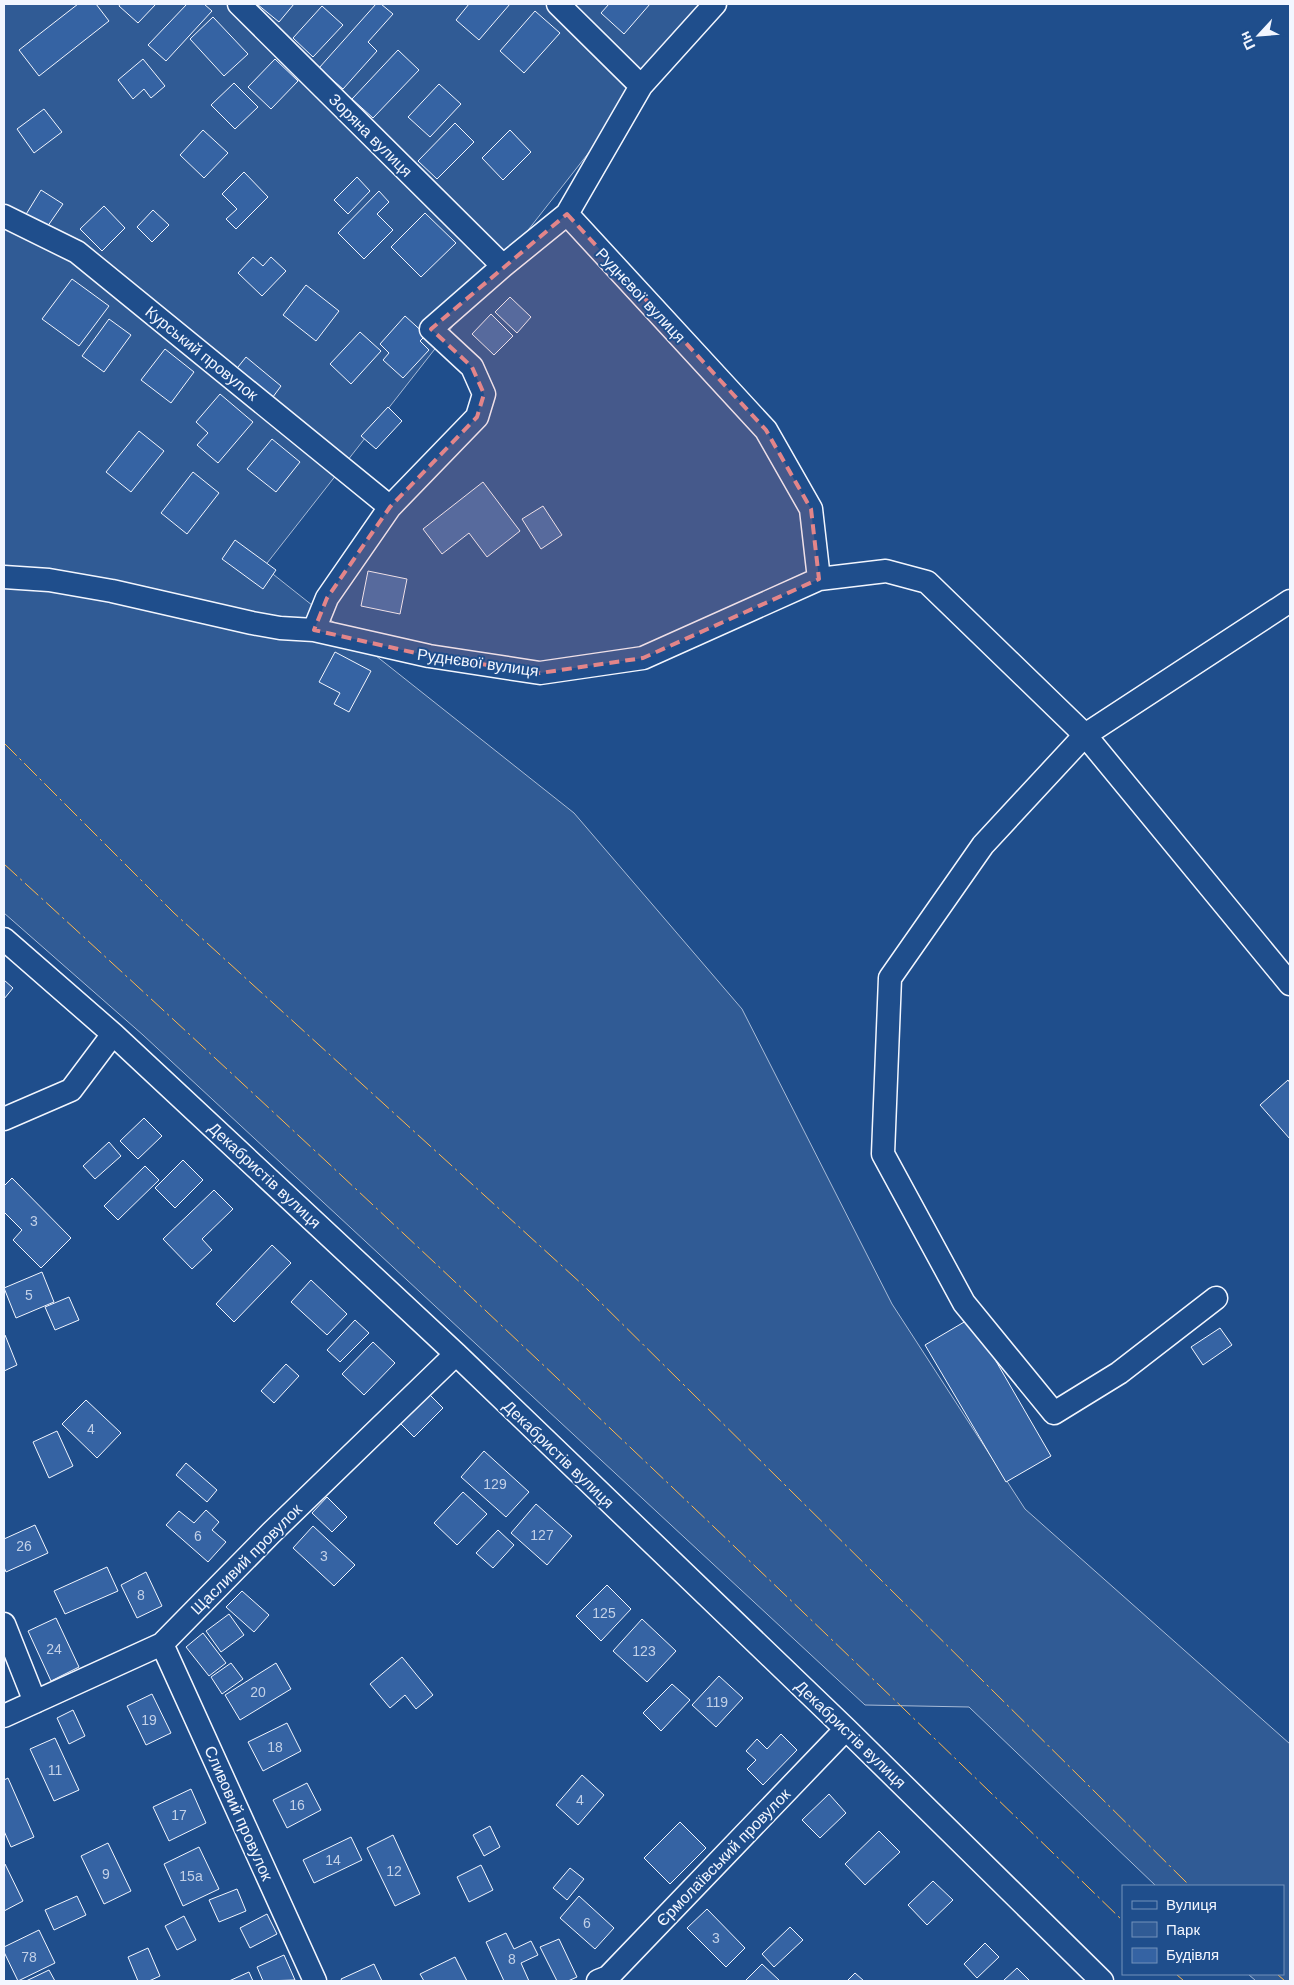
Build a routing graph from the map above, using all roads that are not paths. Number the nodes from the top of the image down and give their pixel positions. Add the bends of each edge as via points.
1 (238, 4) edge
2 (558, 4) edge
3 (715, 4) edge
4 (641, 86) junction
5 (567, 214) junction
6 (4, 216) edge
7 (503, 266) junction
8 (390, 507) junction
9 (4, 577) edge
10 (819, 579) junction
11 (1290, 601) edge
12 (314, 630) junction
13 (1084, 735) junction
14 (4, 939) edge
15 (1290, 984) edge
16 (113, 1034) junction
17 (4, 1119) edge
18 (1216, 1298) dead end
19 (456, 1354) junction
20 (4, 1624) edge
21 (162, 1644) junction
22 (35, 1702) junction
23 (4, 1716) edge
24 (846, 1729) junction
25 (315, 1981) edge
26 (598, 1981) edge
27 (1102, 1981) edge

1 - 7 street, Зоряна вулиця
2 - 4 street
3 - 4 street
4 - 5 street
5 - 7 street
5 - 10 street, Руднєвої вулиця via 766,430 811,509
6 - 8 street, Курський провулок via 77,252
7 - 8 street via 432,329 472,367 484,394 477,417
8 - 12 street via 327,598
9 - 12 street, Руднєвої вулиця via 49,580 252,623
10 - 12 street, Руднєвої вулиця via 643,658 540,673 429,656
10 - 13 street via 886,571 927,582
11 - 13 street
13 - 15 street
13 - 18 street via 983,846 890,978 883,1154 964,1303 1054,1413 1119,1373
14 - 16 street, Декабристів вулиця
16 - 17 street via 71,1090
16 - 19 street, Декабристів вулиця
19 - 21 street, Щасливий провулок
19 - 24 street, Декабристів вулиця
20 - 22 street
21 - 22 street, Щасливий провулок
21 - 25 street, Сливовий провулок
22 - 23 street, Щасливий провулок
24 - 26 street, Єрмолаївський провулок via 608,1977
24 - 27 street, Декабристів вулиця

